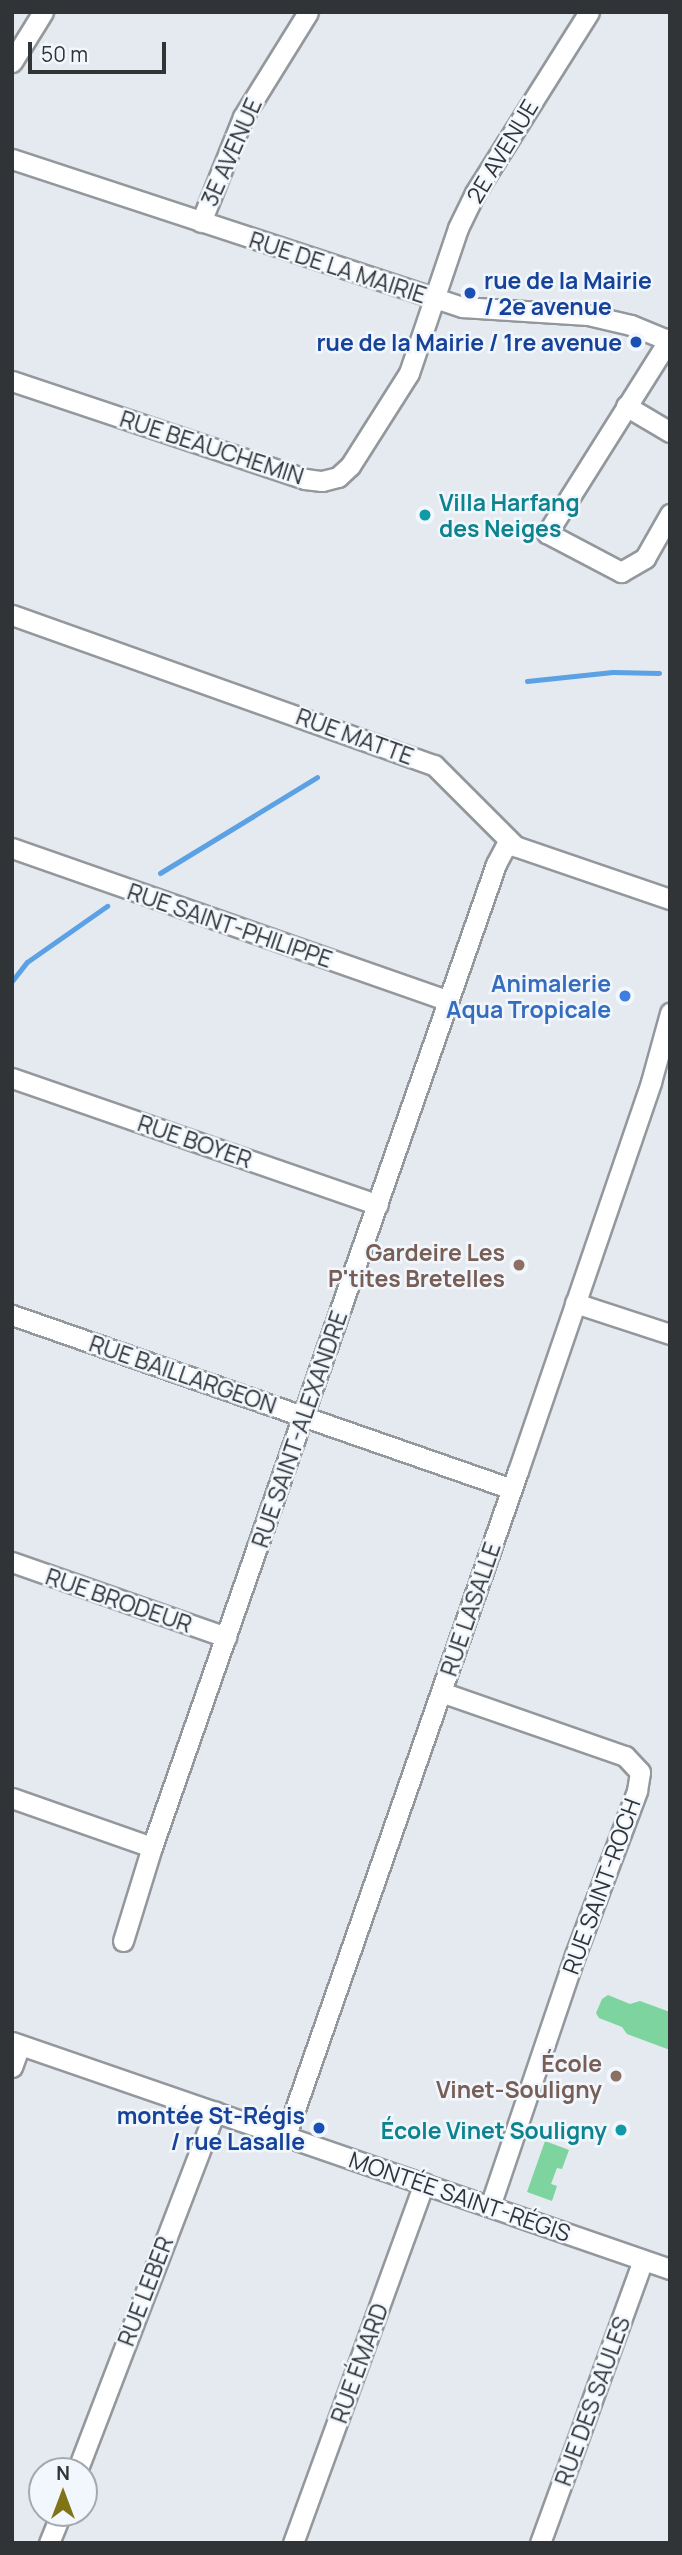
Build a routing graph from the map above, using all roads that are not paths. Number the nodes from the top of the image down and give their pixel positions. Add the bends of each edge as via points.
1 (43, 12) edge
2 (308, 12) edge
3 (589, 12) edge
4 (12, 62) edge
5 (12, 159) edge
6 (201, 222) junction
7 (435, 299) junction
8 (669, 340) edge
9 (12, 381) edge
10 (626, 406) junction
11 (670, 432) edge
12 (670, 514) edge
13 (12, 615) edge
14 (509, 841) junction
15 (12, 848) edge
16 (670, 899) edge
17 (448, 1001) junction
18 (670, 1013) edge
19 (670, 1053) edge
20 (12, 1078) edge
21 (651, 1082) junction
22 (378, 1205) junction
23 (575, 1303) junction
24 (12, 1315) edge
25 (670, 1334) edge
26 (304, 1417) junction
27 (512, 1489) junction
28 (12, 1562) edge
29 (226, 1637) junction
30 (441, 1692) junction
31 (12, 1798) edge
32 (152, 1847) junction
33 (123, 1941) dead end
34 (16, 2043) edge
35 (12, 2067) edge
36 (215, 2112) junction
37 (286, 2135) junction
38 (424, 2183) junction
39 (490, 2206) junction
40 (643, 2260) junction
41 (670, 2269) edge
42 (81, 2457) edge
43 (293, 2543) edge
44 (540, 2543) edge

1 - 4 street
2 - 6 street, 3E AVENUE via 243,117
3 - 7 street, 2E AVENUE via 475,193 458,228
5 - 6 street, RUE DE LA MAIRIE
6 - 7 street, RUE DE LA MAIRIE
7 - 8 street, RUE DE LA MAIRIE via 475,309 588,315
7 - 9 street, RUE BEAUCHEMIN via 409,373 350,466 331,480 305,479
8 - 10 street
10 - 11 street
10 - 12 street via 547,533 621,572 645,558
13 - 14 street, RUE MATTE via 434,765
14 - 16 street, RUE MATTE via 524,851
14 - 17 street, RUE SAINT-ALEXANDRE via 496,864
15 - 17 street, RUE SAINT-PHILIPPE
17 - 22 street, RUE SAINT-ALEXANDRE
18 - 21 street, RUE LASALLE
19 - 21 street, RUE LASALLE
20 - 22 street, RUE BOYER
21 - 23 street, RUE LASALLE
22 - 26 street, RUE SAINT-ALEXANDRE
23 - 25 street
23 - 27 street, RUE LASALLE
24 - 26 street, RUE BAILLARGEON
26 - 27 street, RUE BAILLARGEON
26 - 29 street, RUE SAINT-ALEXANDRE
27 - 30 street, RUE LASALLE
28 - 29 street, RUE BRODEUR
29 - 32 street, RUE SAINT-ALEXANDRE
30 - 37 street, RUE LASALLE
30 - 39 street, RUE SAINT-ROCH via 625,1756 640,1772
31 - 32 street
32 - 33 street, RUE SAINT-ALEXANDRE
34 - 35 street
34 - 36 street, MONTÉE SAINT-RÉGIS
36 - 37 street, MONTÉE SAINT-RÉGIS
36 - 42 street, RUE LEBER
37 - 38 street, MONTÉE SAINT-RÉGIS
38 - 39 street, MONTÉE SAINT-RÉGIS
38 - 43 street, RUE ÉMARD
39 - 40 street, MONTÉE SAINT-RÉGIS
40 - 41 street, MONTÉE SAINT-RÉGIS
40 - 44 street, RUE DES SAULES

